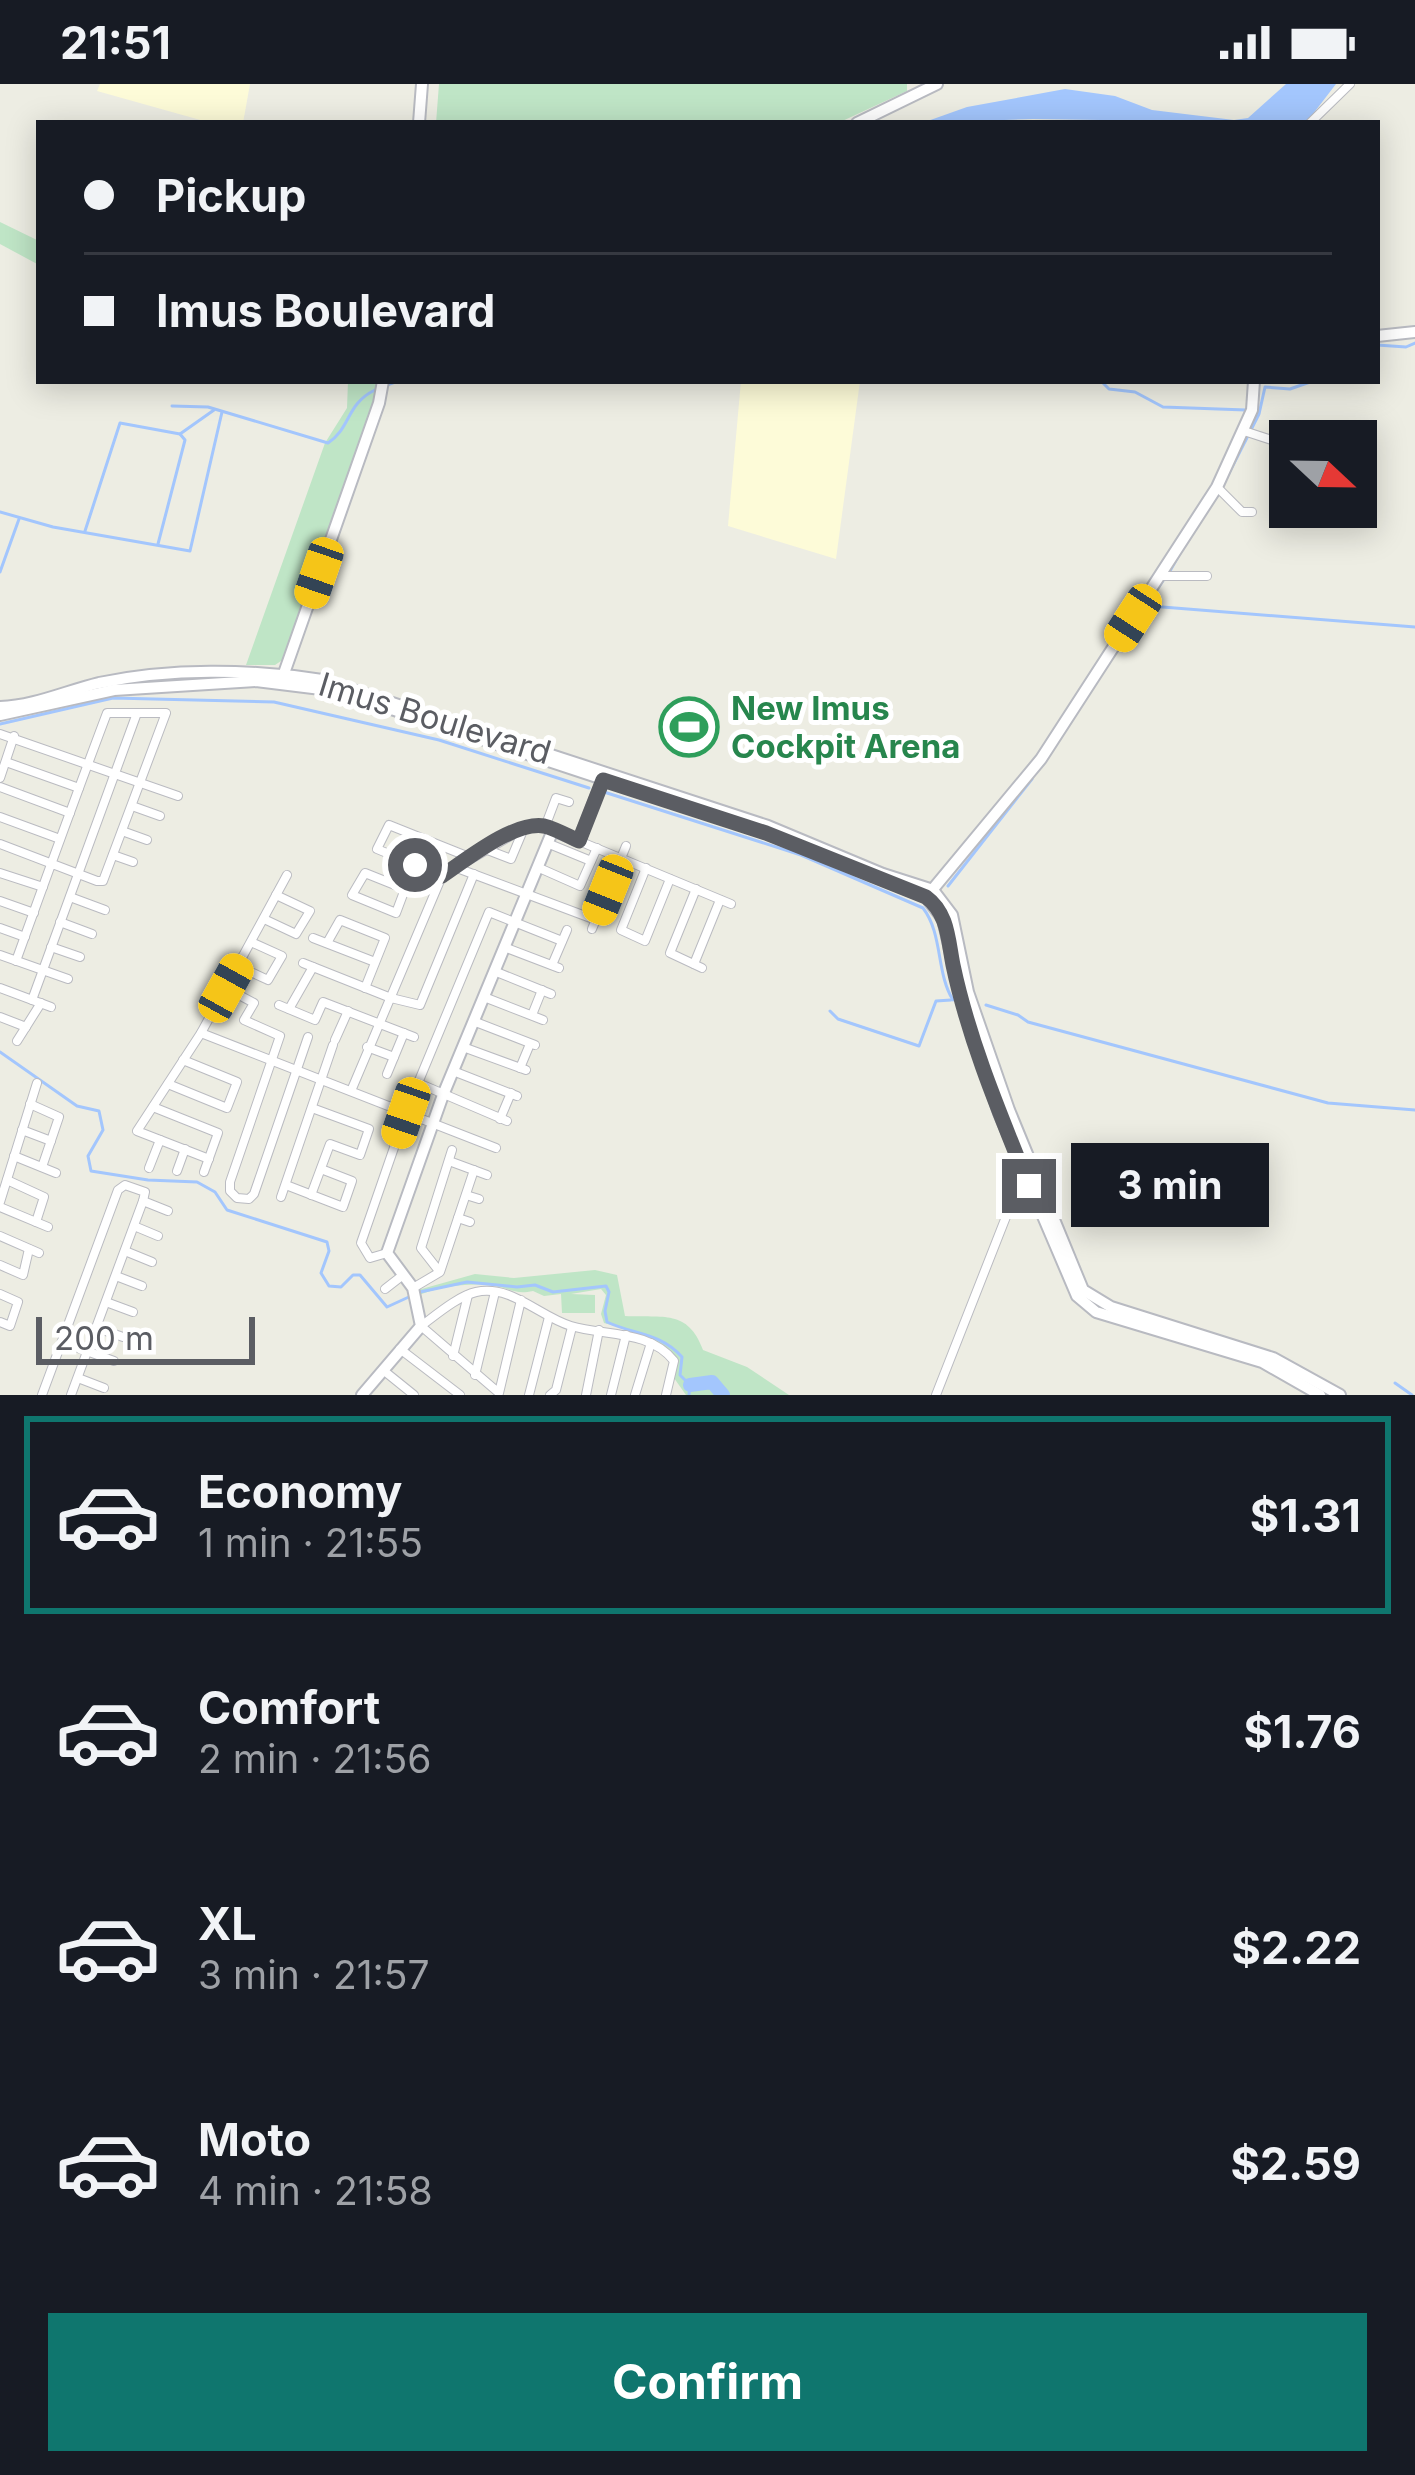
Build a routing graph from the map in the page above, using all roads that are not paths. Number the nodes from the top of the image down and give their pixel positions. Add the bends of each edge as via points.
1 (422, 84) edge
2 (937, 84) edge
3 (1350, 84) edge
4 (419, 120) edge
5 (863, 120) edge
6 (1313, 120) edge
7 (1415, 332) edge
8 (1380, 336) edge
9 (382, 384) edge
10 (1254, 384) edge
11 (1244, 431) junction
12 (1269, 439) edge
13 (1217, 487) junction
14 (1252, 512) dead end
15 (1160, 576) junction
16 (1208, 577) dead end
17 (283, 678) junction
18 (0, 711) edge
19 (137, 713) junction
20 (0, 734) edge
21 (14, 736) junction
22 (6, 762) junction
23 (88, 763) junction
24 (115, 773) junction
25 (604, 776) junction
26 (0, 782) edge
27 (141, 782) junction
28 (79, 788) junction
29 (178, 796) dead end
30 (569, 802) dead end
31 (132, 806) junction
32 (70, 813) junction
33 (160, 816) dead end
34 (0, 817) edge
35 (524, 828) junction
36 (549, 828) junction
37 (122, 831) junction
38 (61, 839) junction
39 (147, 840) dead end
40 (579, 841) junction
41 (547, 843) junction
42 (0, 844) edge
43 (626, 846) dead end
44 (597, 848) junction
45 (483, 849) junction
46 (113, 855) junction
47 (470, 857) junction
48 (621, 858) junction
49 (591, 861) junction
50 (52, 862) junction
51 (133, 862) dead end
52 (415, 865) junction
53 (455, 867) junction
54 (537, 867) junction
55 (646, 868) junction
56 (0, 873) edge
57 (79, 873) junction
58 (474, 874) junction
59 (287, 875) dead end
60 (442, 876) junction
61 (670, 879) junction
62 (43, 887) junction
63 (405, 889) junction
64 (696, 890) junction
65 (929, 893) junction
66 (526, 894) junction
67 (277, 895) junction
68 (70, 897) junction
69 (720, 900) junction
70 (0, 901) edge
71 (731, 904) dead end
72 (105, 910) dead end
73 (34, 913) junction
74 (264, 919) junction
75 (61, 922) junction
76 (515, 922) junction
77 (0, 928) edge
78 (566, 930) dead end
79 (92, 934) dead end
80 (25, 937) junction
81 (313, 938) dead end
82 (562, 941) junction
83 (251, 942) junction
84 (327, 943) junction
85 (51, 947) junction
86 (504, 947) junction
87 (0, 955) edge
88 (80, 957) dead end
89 (16, 961) junction
90 (375, 962) junction
91 (303, 963) dead end
92 (238, 966) junction
93 (314, 967) junction
94 (43, 970) junction
95 (494, 971) junction
96 (68, 980) dead end
97 (0, 988) edge
98 (226, 988) junction
99 (364, 988) junction
100 (484, 997) junction
101 (391, 998) junction
102 (41, 1003) junction
103 (348, 1011) junction
104 (532, 1016) junction
105 (0, 1017) edge
106 (543, 1020) dead end
107 (473, 1021) junction
108 (379, 1024) junction
109 (26, 1027) junction
110 (202, 1033) junction
111 (308, 1037) dead end
112 (17, 1041) dead end
113 (463, 1046) junction
114 (368, 1047) junction
115 (394, 1057) junction
116 (183, 1060) junction
117 (271, 1060) junction
118 (453, 1070) junction
119 (298, 1071) junction
120 (387, 1074) dead end
121 (322, 1080) junction
122 (37, 1083) dead end
123 (168, 1084) junction
124 (351, 1091) junction
125 (442, 1095) junction
126 (30, 1104) junction
127 (153, 1107) junction
128 (313, 1108) junction
129 (406, 1113) junction
130 (432, 1123) junction
131 (22, 1130) junction
132 (160, 1140) junction
133 (51, 1141) junction
134 (496, 1148) dead end
135 (184, 1149) junction
136 (14, 1156) junction
137 (209, 1159) junction
138 (42, 1168) junction
139 (149, 1168) dead end
140 (321, 1169) junction
141 (474, 1170) junction
142 (177, 1171) dead end
143 (204, 1172) dead end
144 (56, 1173) dead end
145 (487, 1174) dead end
146 (7, 1180) junction
147 (1034, 1184) junction
148 (286, 1185) junction
149 (310, 1195) junction
150 (466, 1195) junction
151 (281, 1197) dead end
152 (478, 1199) dead end
153 (143, 1202) junction
154 (0, 1205) edge
155 (168, 1211) dead end
156 (458, 1218) junction
157 (36, 1222) junction
158 (470, 1222) dead end
159 (134, 1226) junction
160 (47, 1227) dead end
161 (0, 1236) edge
162 (158, 1236) dead end
163 (124, 1251) junction
164 (387, 1253) junction
165 (152, 1262) dead end
166 (0, 1265) edge
167 (440, 1272) junction
168 (404, 1274) junction
169 (116, 1276) junction
170 (142, 1286) dead end
171 (385, 1289) dead end
172 (495, 1292) junction
173 (414, 1293) junction
174 (0, 1294) edge
175 (468, 1295) junction
176 (520, 1300) junction
177 (106, 1302) junction
178 (134, 1312) dead end
179 (549, 1317) junction
180 (0, 1322) edge
181 (421, 1326) junction
182 (572, 1327) junction
183 (96, 1328) junction
184 (599, 1330) junction
185 (626, 1335) junction
186 (123, 1337) dead end
187 (62, 1342) junction
188 (651, 1343) junction
189 (400, 1349) junction
190 (88, 1351) junction
191 (453, 1357) junction
192 (114, 1361) dead end
193 (383, 1370) junction
194 (475, 1375) junction
195 (78, 1378) junction
196 (104, 1388) dead end
197 (367, 1394) edge
198 (498, 1394) edge
199 (42, 1395) edge
200 (71, 1395) edge
201 (414, 1395) edge
202 (460, 1395) edge
203 (529, 1395) edge
204 (550, 1395) edge
205 (586, 1395) edge
206 (611, 1395) edge
207 (635, 1395) edge
208 (666, 1395) edge
209 (936, 1395) edge
210 (1320, 1395) edge
211 (1340, 1395) edge

1 - 4 main road
2 - 5 main road
3 - 6 street
7 - 8 main road
9 - 17 main road
10 - 11 main road
11 - 12 street
11 - 13 main road
13 - 14 street
13 - 15 main road
15 - 16 street
15 - 65 main road via 1041,759
17 - 18 main road, Imus Boulevard via 114,681
17 - 25 main road, Imus Boulevard via 363,691
19 - 23 street via 106,713
19 - 24 street
19 - 27 street via 166,713
20 - 21 street
21 - 22 street
21 - 23 street
22 - 26 street
22 - 28 street
23 - 24 street
23 - 28 street
24 - 27 street
24 - 57 street
25 - 40 main road
25 - 65 main road, Imus Boulevard via 768,826
26 - 32 street
27 - 29 street
27 - 31 street
28 - 32 street
30 - 36 street via 556,798
31 - 33 street
31 - 37 street
32 - 38 street
34 - 38 street
35 - 36 street
35 - 45 street
35 - 45 street via 511,859
36 - 40 main road
36 - 41 main road
37 - 39 street
37 - 46 street
38 - 50 street
40 - 44 street
41 - 49 street
41 - 54 main road
42 - 50 street
43 - 48 street
44 - 48 street
44 - 49 street
45 - 47 street
46 - 51 street
46 - 57 street via 103,880
47 - 52 street via 389,825 377,849
47 - 53 street
48 - 55 street
48 - 66 street via 594,925
49 - 54 street via 580,886
50 - 57 street
50 - 62 street
52 - 60 street
52 - 63 street
53 - 58 street
53 - 60 street
54 - 66 main road
55 - 61 street
55 - 61 street via 621,930 645,941
56 - 62 street
57 - 68 street
58 - 66 street
58 - 101 street via 422,1002
59 - 67 street
60 - 101 street
61 - 64 street
62 - 73 street
63 - 63 street via 365,873 352,895 396,913
64 - 69 street
64 - 69 street via 670,953 698,966
65 - 147 main road via 952,915 968,992
66 - 76 main road
67 - 74 street
67 - 74 street via 310,911 296,934
68 - 72 street
68 - 75 street
69 - 71 street
70 - 73 street
73 - 80 street
74 - 83 street
75 - 79 street
75 - 85 street
76 - 82 street
76 - 86 main road
76 - 125 street via 489,912 418,1083
77 - 80 street
78 - 82 street
80 - 89 street
81 - 84 street
82 - 86 street via 555,967
83 - 92 street
83 - 92 street via 282,956 268,980
84 - 90 street
84 - 90 street via 344,920 385,938
85 - 88 street
85 - 94 street
86 - 95 main road
87 - 89 street
89 - 94 street
90 - 99 street
91 - 93 street
92 - 98 street
93 - 99 street
93 - 103 street via 284,1007 315,1020 323,1002
94 - 96 street
94 - 102 street
95 - 100 main road
95 - 104 street via 547,992
97 - 102 street
98 - 110 street
98 - 117 street via 254,1003 244,1021 280,1036
99 - 101 street
100 - 104 street
100 - 107 main road
101 - 108 street
102 - 109 street
103 - 108 street
103 - 121 street
104 - 106 street
105 - 109 street
107 - 113 main road
107 - 113 street via 532,1044 523,1070
108 - 114 street
108 - 115 street via 409,1035
109 - 112 street
110 - 116 street
110 - 117 street
111 - 119 street
113 - 118 main road
114 - 115 street
114 - 124 street
115 - 120 street
116 - 123 street
116 - 123 street via 237,1082 227,1108
117 - 119 street
117 - 119 street via 230,1182 237,1198 254,1193
118 - 125 main road
118 - 125 street via 514,1094 504,1120
119 - 121 street
121 - 124 street
121 - 128 street
122 - 126 street
123 - 127 street
124 - 129 street
125 - 130 main road
126 - 131 street
126 - 133 street via 59,1117
127 - 132 street via 137,1131
127 - 137 street via 218,1133
128 - 140 street via 369,1129 360,1155 330,1144
128 - 148 street
129 - 130 street
129 - 164 street via 362,1243 370,1258
130 - 134 street
130 - 164 main road
131 - 133 street
131 - 136 street
132 - 135 street
132 - 139 street
133 - 138 street
135 - 137 street
135 - 142 street
136 - 138 street
136 - 146 street
137 - 143 street
138 - 144 street
140 - 149 street
140 - 149 street via 352,1180 343,1207
141 - 145 street
141 - 150 street
141 - 167 street via 451,1155 421,1248
146 - 154 street
146 - 157 street via 44,1197
147 - 209 street via 1013,1199
147 - 210 main road via 1070,1286 1085,1305 1262,1363
147 - 211 main road via 1090,1298 1273,1358
148 - 149 street
148 - 151 street
150 - 152 street
150 - 156 street
153 - 155 street
153 - 159 street
153 - 187 street via 142,1189 119,1188
154 - 157 street
156 - 158 street
156 - 167 street
157 - 160 street
159 - 162 street
159 - 163 street
161 - 166 street via 34,1251 23,1275
163 - 165 street
163 - 169 street
164 - 168 main road
167 - 173 street
168 - 171 street
168 - 173 main road
169 - 170 street
169 - 177 street
172 - 175 street
172 - 176 street
172 - 194 street
173 - 181 main road
174 - 180 street via 18,1302 10,1326
175 - 181 street
175 - 191 street
176 - 179 street
176 - 198 street
177 - 178 street
177 - 183 street
179 - 182 street
179 - 203 street
181 - 189 main road
181 - 191 street
182 - 184 street
182 - 204 street
183 - 186 street
183 - 190 street
184 - 185 street
184 - 205 street
185 - 188 street
185 - 206 street
187 - 190 street
187 - 199 street
188 - 207 street
188 - 208 street via 674,1361
189 - 193 main road
189 - 202 street
190 - 192 street
190 - 195 street
191 - 194 street
193 - 197 main road
193 - 201 street
194 - 198 street
195 - 196 street
195 - 200 street

